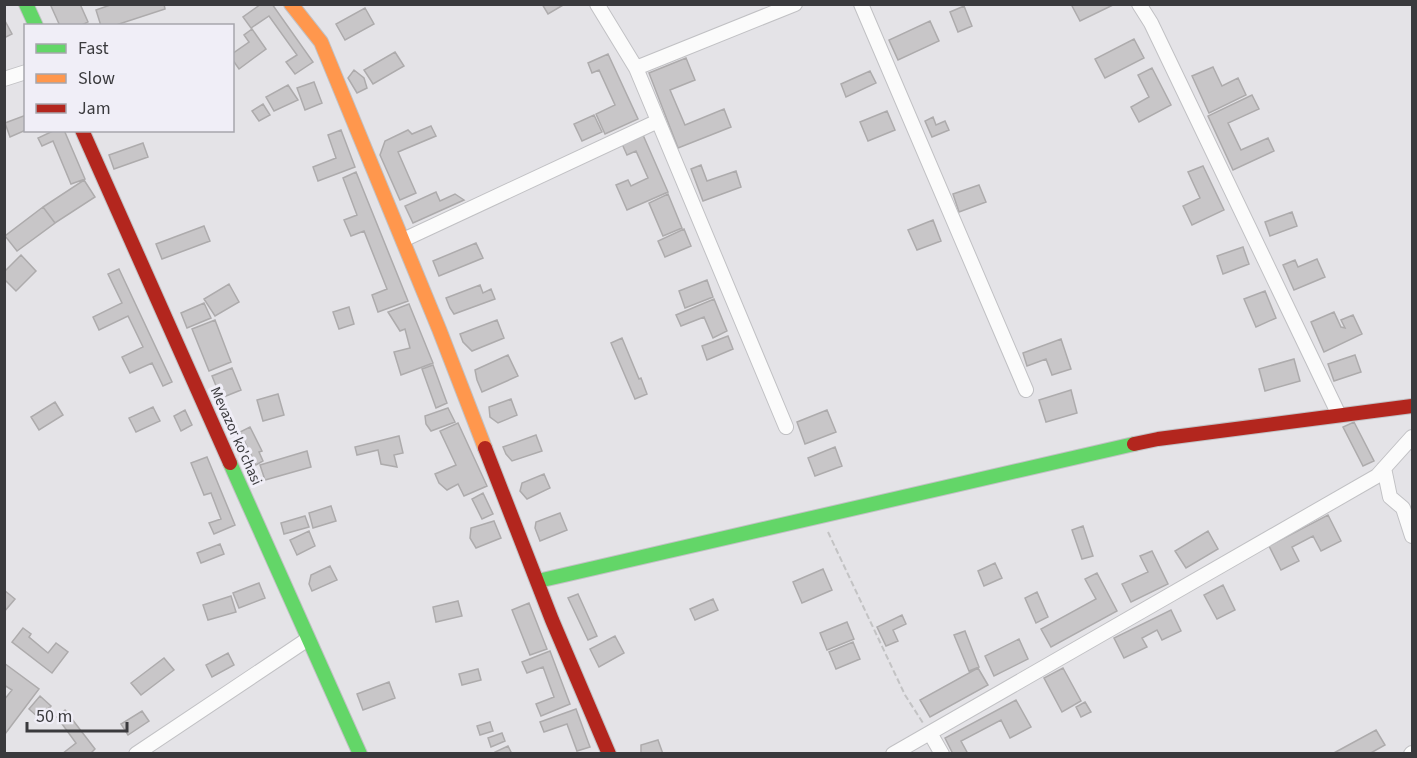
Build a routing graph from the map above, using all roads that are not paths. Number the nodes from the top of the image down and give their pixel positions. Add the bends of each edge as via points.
1 (27, 4) edge
2 (291, 4) edge
3 (597, 4) edge
4 (795, 4) edge
5 (861, 4) edge
6 (1138, 4) edge
7 (35, 24) edge
8 (636, 68) junction
9 (24, 73) edge
10 (4, 79) edge
11 (658, 121) junction
12 (83, 132) edge
13 (403, 240) junction
14 (1026, 390) dead end
15 (1413, 406) edge
16 (1339, 416) junction
17 (786, 428) dead end
18 (1413, 437) edge
19 (1384, 468) junction
20 (1413, 536) edge
21 (538, 581) junction
22 (308, 639) junction
23 (930, 733) junction
24 (136, 753) edge
25 (360, 753) edge
26 (609, 753) edge
27 (893, 753) edge
28 (942, 753) edge

1 - 7 street
2 - 13 street via 321,42
3 - 8 street
4 - 8 street
5 - 14 street
6 - 16 street via 1151,23
8 - 11 street
9 - 10 street
11 - 13 street
11 - 17 street
12 - 22 street, Mevazor ko'chasi
13 - 21 street
15 - 16 street
16 - 21 street via 1158,439
18 - 19 street
19 - 20 street via 1390,497 1403,508
19 - 23 street via 1377,476
21 - 26 street
22 - 24 street
22 - 25 street, Mevazor ko'chasi
23 - 27 street
23 - 28 street

